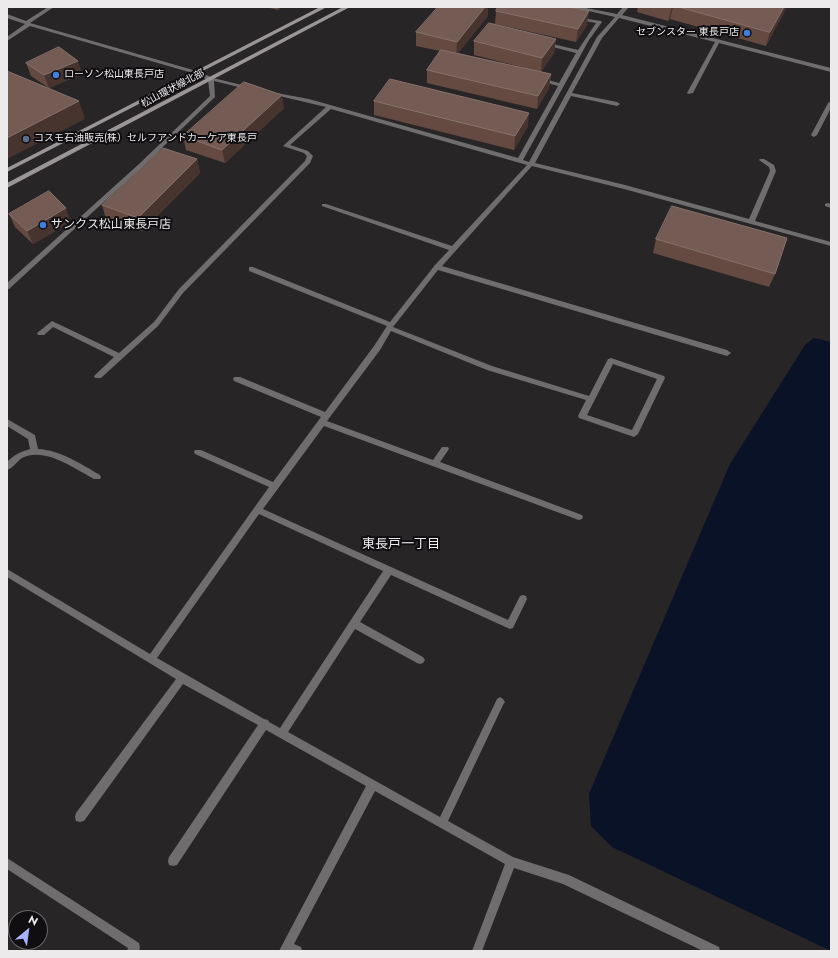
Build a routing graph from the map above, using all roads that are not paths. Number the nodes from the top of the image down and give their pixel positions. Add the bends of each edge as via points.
1 (51, 7) edge
2 (324, 7) edge
3 (347, 7) edge
4 (574, 7) edge
5 (626, 7) edge
6 (7, 16) edge
7 (570, 16) edge
8 (618, 16) junction
9 (28, 24) junction
10 (7, 39) edge
11 (718, 41) junction
12 (535, 42) edge
13 (580, 52) junction
14 (831, 70) edge
15 (198, 73) junction
16 (531, 78) edge
17 (211, 79) junction
18 (562, 85) junction
19 (256, 89) edge
20 (263, 90) edge
21 (690, 93) dead end
22 (569, 94) junction
23 (831, 103) edge
24 (616, 104) dead end
25 (329, 106) junction
26 (814, 135) dead end
27 (762, 160) dead end
28 (519, 161) junction
29 (531, 164) junction
30 (7, 170) edge
31 (7, 186) edge
32 (324, 205) dead end
33 (751, 222) junction
34 (831, 244) edge
35 (453, 249) junction
36 (437, 268) junction
37 (251, 269) dead end
38 (7, 287) edge
39 (390, 326) junction
40 (41, 333) dead end
41 (727, 353) dead end
42 (120, 357) junction
43 (98, 376) dead end
44 (237, 379) dead end
45 (591, 399) junction
46 (324, 419) junction
47 (7, 422) edge
48 (445, 449) dead end
49 (34, 451) junction
50 (198, 452) dead end
51 (435, 464) junction
52 (7, 467) edge
53 (97, 476) dead end
54 (275, 486) junction
55 (258, 510) junction
56 (579, 517) dead end
57 (389, 570) junction
58 (7, 573) edge
59 (523, 599) dead end
60 (354, 624) junction
61 (152, 659) junction
62 (420, 660) dead end
63 (182, 678) junction
64 (500, 702) dead end
65 (265, 723) junction
66 (282, 733) junction
67 (373, 784) junction
68 (80, 817) dead end
69 (442, 823) junction
70 (173, 861) dead end
71 (511, 862) junction
72 (7, 863) edge
73 (286, 948) edge
74 (132, 951) edge
75 (298, 951) edge
76 (477, 951) edge
77 (715, 951) edge

1 - 9 street
2 - 15 street, 松山環状線北部
3 - 17 street, 松山環状線北部
4 - 8 street
5 - 8 street
6 - 9 street
7 - 13 street via 599,22
8 - 11 street
8 - 22 street via 600,37
9 - 10 street
9 - 15 street
11 - 14 street
11 - 21 street
12 - 13 street
13 - 18 street
15 - 17 street
15 - 30 street, 松山環状線北部
16 - 18 street
17 - 19 street
17 - 31 street, 松山環状線北部
17 - 38 street via 213,96
18 - 28 street
20 - 25 street
22 - 24 street
22 - 29 street
23 - 26 street
25 - 28 street
25 - 42 street via 286,146 306,152 310,156 308,162 181,291 156,324
27 - 33 street via 772,166 773,171
28 - 29 street
29 - 33 street
29 - 35 street
32 - 35 street
33 - 34 street
35 - 36 street
36 - 39 street
36 - 41 street
37 - 39 street
39 - 45 street via 490,368
39 - 46 street via 377,348
40 - 42 street via 52,324
42 - 43 street
44 - 46 street
45 - 45 street via 582,416 634,434 661,378 611,361
46 - 51 street
46 - 54 street
47 - 49 street via 32,437
48 - 51 street
49 - 52 street via 21,455
49 - 53 street via 60,458
50 - 54 street
51 - 56 street
54 - 55 street
55 - 57 street
55 - 61 street
57 - 59 street via 510,625
57 - 60 street
58 - 61 street
60 - 62 street
60 - 66 street
61 - 63 street
63 - 65 street
63 - 68 street
64 - 69 street
65 - 66 street
65 - 70 street
66 - 67 street
67 - 69 street
67 - 73 street
69 - 71 street
71 - 76 street
71 - 77 street via 565,879
72 - 74 street via 135,947
73 - 75 street

